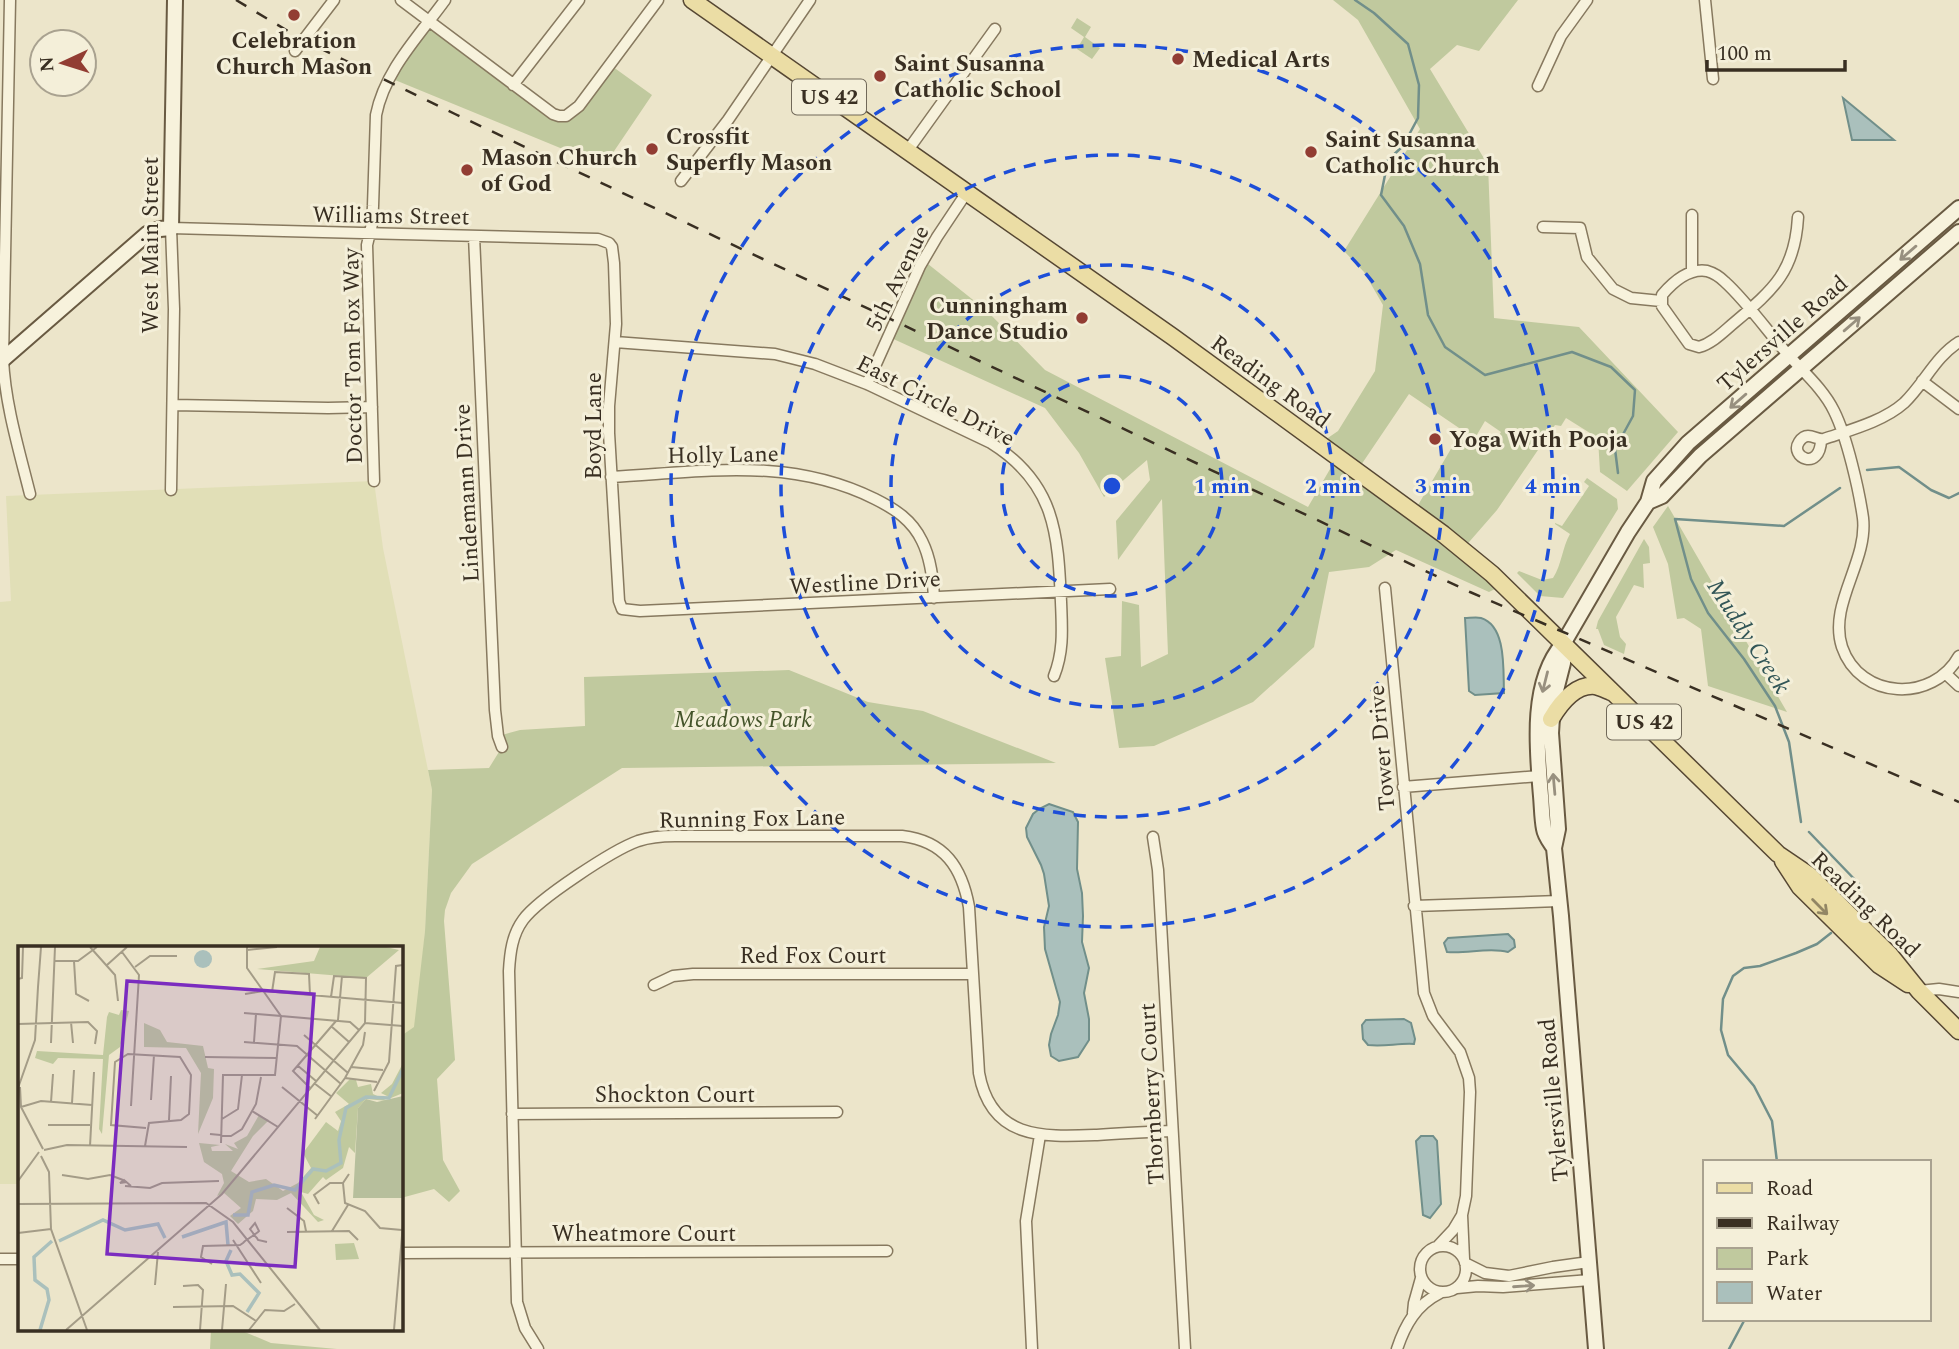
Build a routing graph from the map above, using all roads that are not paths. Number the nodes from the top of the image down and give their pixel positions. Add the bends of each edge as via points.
1 (10, 0) edge
2 (175, 0) edge
3 (334, 0) edge
4 (401, 0) edge
5 (445, 0) edge
6 (579, 0) edge
7 (658, 0) edge
8 (692, 0) edge
9 (810, 0) edge
10 (1587, 0) edge
11 (1705, 0) edge
12 (429, 22) junction
13 (5, 29) edge
14 (995, 29) dead end
15 (295, 51) dead end
16 (772, 57) junction
17 (1713, 79) dead end
18 (513, 85) junction
19 (1538, 86) dead end
20 (908, 150) junction
21 (681, 181) dead end
22 (967, 192) junction
23 (1959, 208) edge
24 (1692, 215) dead end
25 (1798, 217) dead end
26 (1543, 227) dead end
27 (171, 228) junction
28 (369, 232) junction
29 (1959, 232) edge
30 (474, 236) junction
31 (609, 243) joint
32 (1692, 272) junction
33 (2, 300) edge
34 (1661, 301) junction
35 (1749, 309) junction
36 (615, 342) junction
37 (1959, 342) edge
38 (1790, 356) junction
39 (1, 360) edge
40 (1800, 369) junction
41 (1922, 381) junction
42 (867, 384) junction
43 (173, 404) junction
44 (372, 407) junction
45 (1959, 409) edge
46 (1842, 433) junction
47 (1821, 440) dead end
48 (611, 477) junction
49 (374, 481) dead end
50 (171, 490) dead end
51 (30, 494) dead end
52 (1648, 502) junction
53 (1385, 588) dead end
54 (1111, 589) dead end
55 (1061, 593) junction
56 (934, 598) junction
57 (622, 609) joint
58 (1563, 644) junction
59 (1959, 656) edge
60 (1945, 673) junction
61 (1054, 676) dead end
62 (1959, 687) edge
63 (1614, 692) junction
64 (1551, 719) junction
65 (502, 747) dead end
66 (1539, 776) junction
67 (1404, 787) junction
68 (1153, 837) dead end
69 (1553, 848) junction
70 (1559, 901) junction
71 (1415, 911) junction
72 (973, 974) junction
73 (654, 985) dead end
74 (1919, 991) junction
75 (1959, 992) edge
76 (1959, 1031) edge
77 (837, 1112) dead end
78 (512, 1114) junction
79 (1172, 1131) junction
80 (1040, 1135) junction
81 (1462, 1215) junction
82 (1438, 1246) junction
83 (887, 1251) dead end
84 (515, 1252) junction
85 (402, 1253) edge
86 (0, 1259) edge
87 (18, 1259) edge
88 (1465, 1261) junction
89 (1589, 1262) junction
90 (1421, 1278) junction
91 (1590, 1280) junction
92 (1457, 1288) junction
93 (1440, 1293) junction
94 (1413, 1313) junction
95 (538, 1349) edge
96 (1032, 1349) edge
97 (1185, 1349) edge
98 (1397, 1349) edge
99 (1596, 1349) edge

1 - 13 street
2 - 27 main road, West Main Street
3 - 15 street
4 - 12 street
5 - 12 street, Doctor Tom Fox Way
6 - 18 street
7 - 18 street via 571,113 553,114
8 - 16 main road, Reading Road / US 42
9 - 16 street
10 - 19 street via 1561,36
11 - 17 street
12 - 18 street
12 - 28 street, Doctor Tom Fox Way via 391,73 379,100
13 - 33 street
14 - 20 street
16 - 20 main road, Reading Road / US 42
16 - 21 street
20 - 22 main road, Reading Road / US 42
22 - 42 street, 5th Avenue via 923,260
22 - 58 main road, Reading Road / US 42 via 1443,534 1492,574
23 -> 38 main road, Tylersville Road
24 - 32 street
25 - 35 street via 1788,265
26 - 34 street via 1580,228 1587,257 1613,289 1631,298
27 - 28 street, Williams Street
27 - 39 main road via 147,234
27 - 43 street, West Main Street
28 - 30 street, Williams Street
28 - 44 street, Doctor Tom Fox Way
40 -> 29 main road, Tylersville Road
30 - 31 street, Williams Street via 590,238
30 - 65 street, Lindemann Drive via 495,710
31 - 36 street, Boyd Lane via 614,262
32 - 34 street via 1667,289
32 - 35 street via 1718,276
33 - 39 street
34 - 35 street via 1669,318 1696,347 1710,342
35 - 38 street
36 - 42 street, East Circle Drive via 775,354
36 - 48 street, Boyd Lane via 609,406
37 - 41 street
38 - 40 street
38 -> 52 main road, Tylersville Road via 1688,443 1654,481
39 - 51 street
40 - 46 street via 1832,407
40 - 52 main road, Tylersville Road via 1700,456 1662,496
41 - 45 street
41 - 46 street via 1894,412
42 - 55 street, East Circle Drive via 991,443 1028,473 1053,522
43 - 44 street
43 - 50 street, West Main Street
44 - 49 street, Doctor Tom Fox Way
46 - 47 street
46 - 60 street via 1863,519 1840,619 1847,659 1866,679 1898,690 1919,688
48 - 56 street, Holly Lane via 754,469 810,475 859,491 898,512 916,531 931,566
48 - 57 street, Boyd Lane
52 - 58 main road, Tylersville Road
53 - 67 street, Tower Drive
54 - 55 street, Westline Drive
55 - 56 street, Westline Drive
55 - 61 street, East Circle Drive via 1062,650
56 - 57 street, Westline Drive
58 - 63 main road, Reading Road / US 42
58 - 64 main road, Tylersville Road
58 -> 66 main road, Tylersville Road via 1548,667 1541,696
59 - 60 street
60 - 62 street
63 - 64 main road via 1582,688 1561,703
63 - 74 main road, Reading Road / US 42 via 1778,854 1809,875 1891,955
69 -> 64 main road, Tylersville Road via 1558,829
66 - 67 street
66 - 69 main road, Tylersville Road via 1544,831
67 - 71 street, Tower Drive
68 - 79 street, Thornberry Court
69 - 70 main road, Tylersville Road
70 - 71 street
70 - 89 main road, Tylersville Road
71 - 81 street, Tower Drive via 1427,1005 1460,1052 1469,1078
72 - 73 street, Red Fox Court via 693,974 673,976
72 - 78 street, Running Fox Lane via 966,887 954,864 928,843 902,836 683,835 641,840 542,901 517,932 509,971
72 - 80 street, Running Fox Lane via 979,1073 985,1093 991,1106 1012,1125
74 - 75 street
74 - 76 main road, Reading Road / US 42
77 - 78 street, Shockton Court
78 - 84 street, Running Fox Lane
79 - 80 street, Running Fox Lane
79 - 97 street, Thornberry Court
80 - 96 street via 1026,1221
81 - 82 street
81 - 88 street, Tower Drive
82 - 88 street via 1453,1248
82 - 90 street via 1422,1258
83 - 84 street, Wheatmore Court
84 - 85 street, Wheatmore Court
84 - 95 street, Running Fox Lane via 520,1315
86 - 87 street
88 - 89 street via 1485,1273 1509,1276
88 - 92 street via 1465,1277
89 - 91 main road, Tylersville Road
90 - 93 street via 1428,1288
90 - 94 street
92 -> 91 street
91 - 99 main road, Tylersville Road
92 - 93 street
93 - 94 street
94 - 98 street

